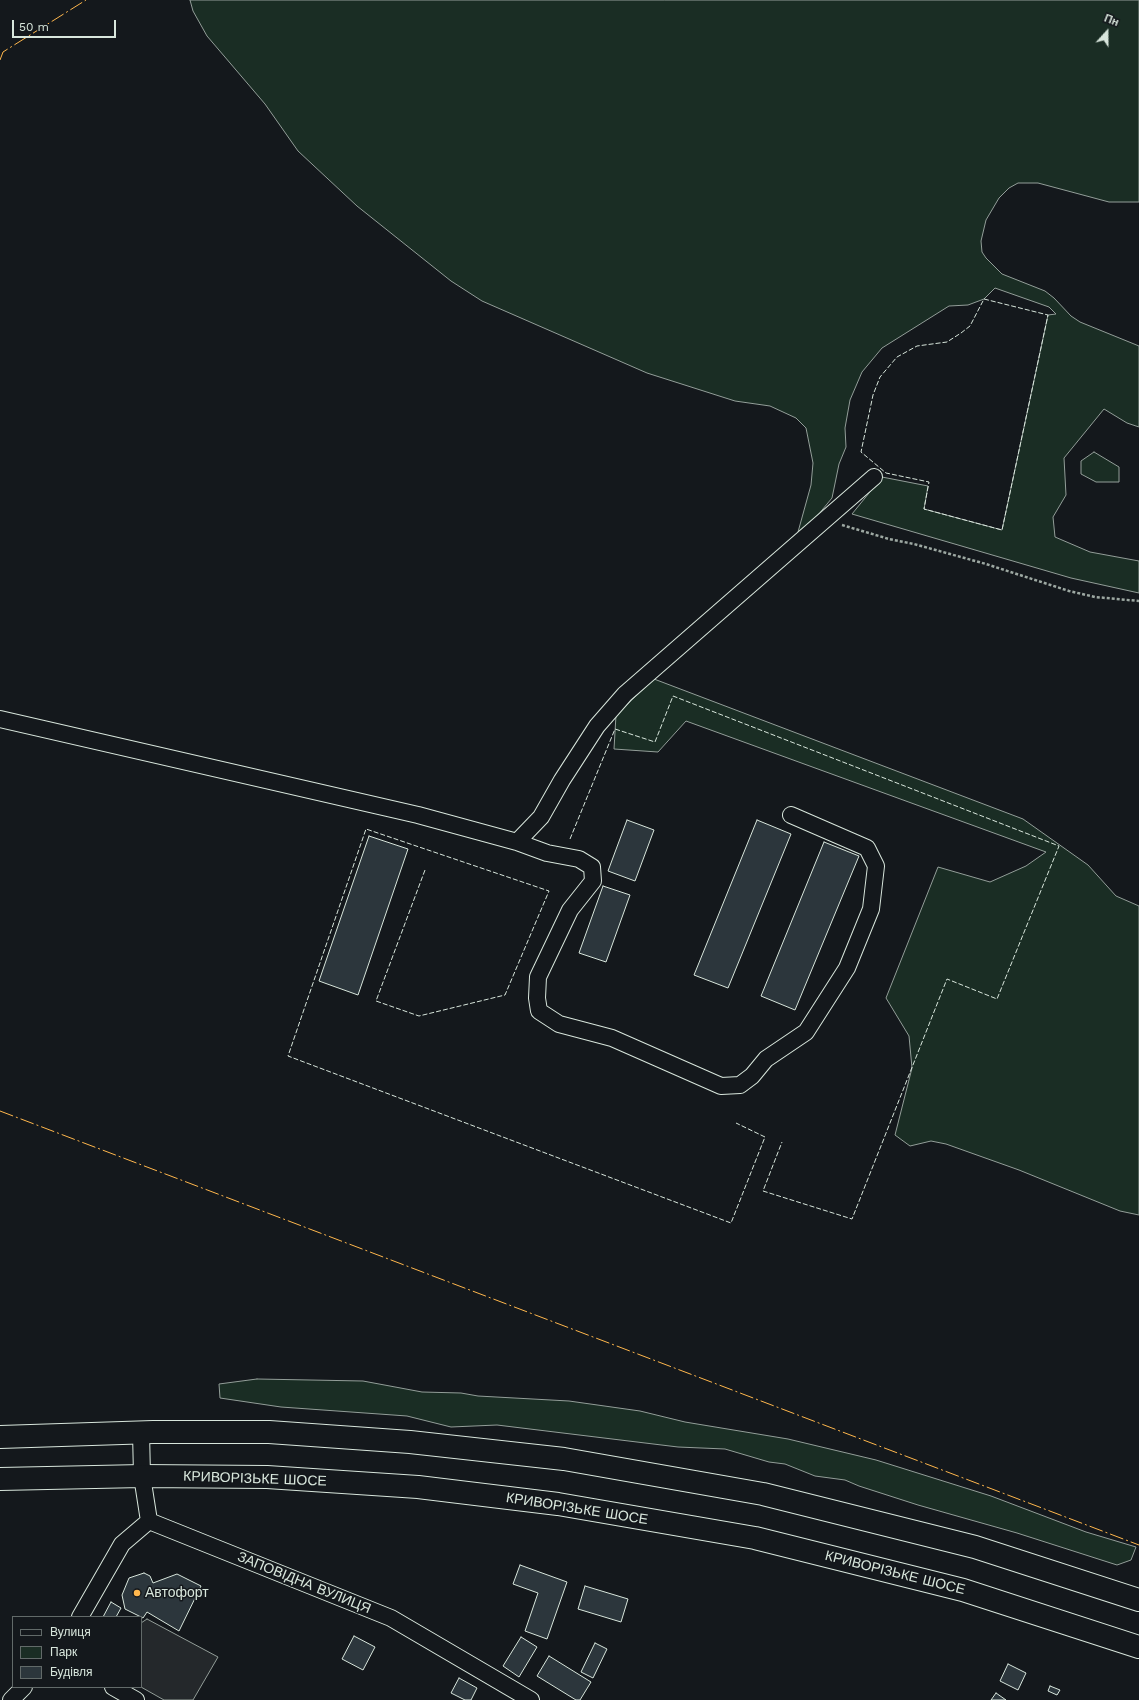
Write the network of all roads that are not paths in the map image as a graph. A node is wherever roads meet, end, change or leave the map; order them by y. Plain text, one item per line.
1 (874, 477) dead end
2 (0, 719) edge
3 (791, 815) dead end
4 (517, 842) junction
5 (141, 1432) junction
6 (0, 1437) edge
7 (142, 1476) junction
8 (0, 1479) edge
9 (149, 1521) junction
10 (1139, 1600) edge
11 (81, 1616) edge
12 (1139, 1647) edge
13 (23, 1688) edge
14 (24, 1688) edge
15 (115, 1688) edge
16 (11, 1700) edge
17 (22, 1700) edge
18 (136, 1700) edge
19 (531, 1700) edge

1 - 4 street
2 - 4 street
3 - 4 street
5 - 6 highway
5 - 7 street
5 - 10 highway
7 - 8 highway, КРИВОРІЗЬКЕ ШОСЕ
7 - 9 street
7 - 12 highway, КРИВОРІЗЬКЕ ШОСЕ
9 - 11 street
9 - 19 street, ЗАПОВІДНА ВУЛИЦЯ
13 - 16 street
14 - 17 street
15 - 18 street

